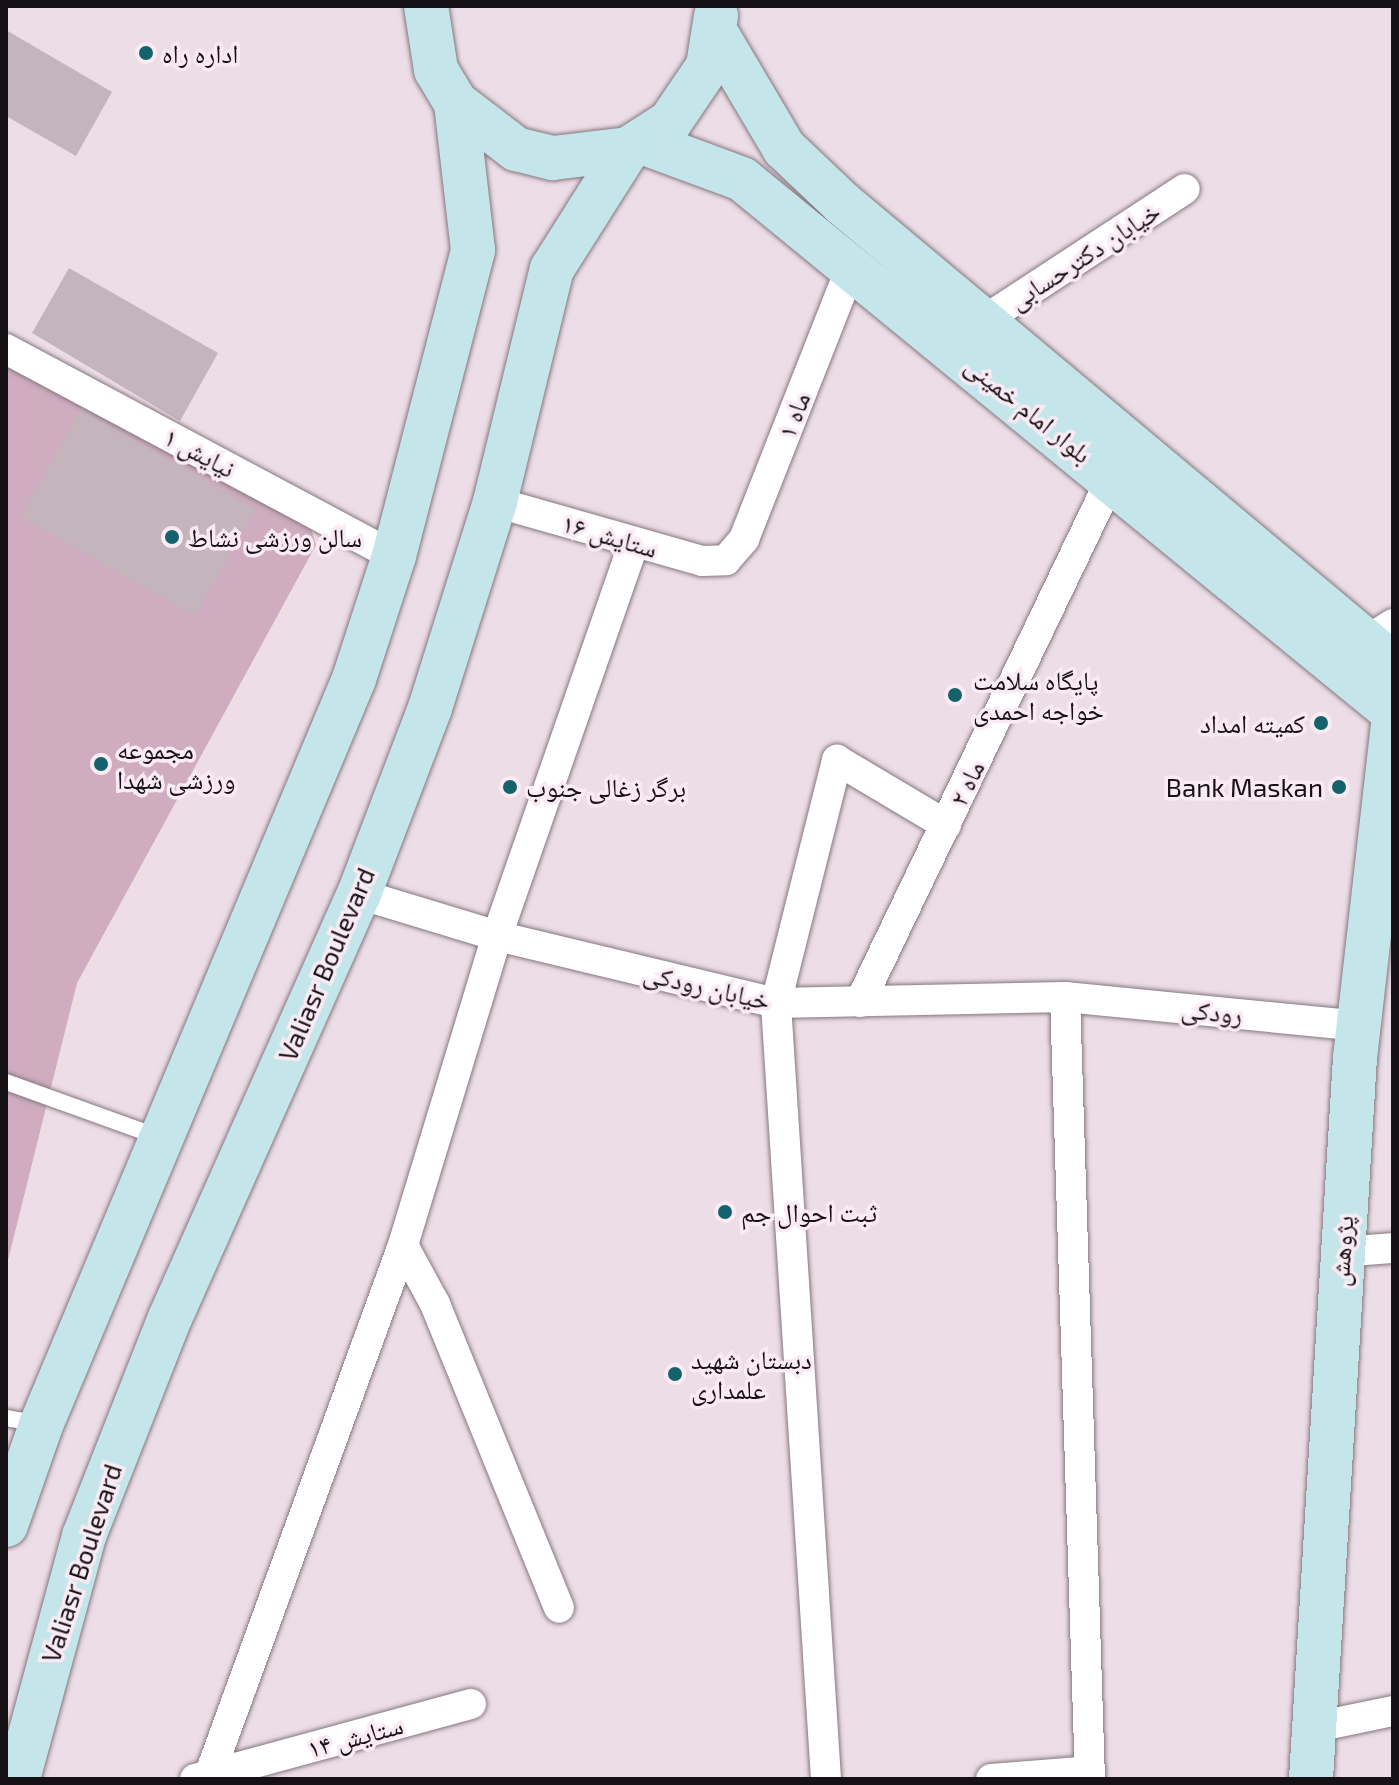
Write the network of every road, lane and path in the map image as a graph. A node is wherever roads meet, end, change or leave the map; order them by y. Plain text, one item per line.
1 (423, 15) edge
2 (716, 20) edge
3 (456, 103) junction
4 (771, 127) junction
5 (635, 146) junction
6 (732, 174) junction
7 (1185, 189) dead end
8 (852, 265) junction
9 (983, 321) junction
10 (6, 349) edge
11 (1112, 477) junction
12 (495, 502) junction
13 (634, 542) junction
14 (394, 556) junction
15 (726, 560) joint
16 (1384, 643) edge
17 (1393, 712) edge
18 (1393, 724) edge
19 (946, 825) junction
20 (359, 894) junction
21 (497, 936) junction
22 (1065, 997) junction
23 (860, 1002) junction
24 (776, 1003) junction
25 (1359, 1026) junction
26 (6, 1082) edge
27 (161, 1138) junction
28 (403, 1245) junction
29 (1393, 1248) edge
30 (1341, 1252) junction
31 (24, 1421) edge
32 (6, 1525) edge
33 (559, 1608) dead end
34 (471, 1704) dead end
35 (1393, 1711) edge
36 (1311, 1728) junction
37 (1090, 1775) edge
38 (203, 1778) edge
39 (18, 1779) edge
40 (826, 1779) edge
41 (991, 1779) edge
42 (1311, 1779) edge

1 - 3 main road
2 - 4 main road, بلوار امام خمینی
2 - 5 main road, Valiasr Boulevard
3 - 5 main road
3 - 14 main road
4 - 6 main road
4 - 9 main road, بلوار امام خمینی
5 - 6 main road, بلوار امام خمینی
5 - 12 main road, Valiasr Boulevard
6 - 8 main road, بلوار امام خمینی
7 - 9 street, خیابان دکترحسابی
8 - 11 main road, بلوار امام خمینی
8 - 15 street, ماه ۱
9 - 16 main road, بلوار امام خمینی
10 - 14 street, نیایش ۱
11 - 17 main road, بلوار امام خمینی
11 - 19 street, ماه ۲
12 - 13 street, ستایش ۱۶
12 - 20 main road, Valiasr Boulevard
13 - 15 street, ستایش ۱۶
13 - 21 street
14 - 27 main road
18 - 25 main road, پژوهش
19 - 23 street, ماه ۲
19 - 24 street
20 - 21 street, خیابان رودکی
20 - 39 main road, Valiasr Boulevard
21 - 24 street, خیابان رودکی
21 - 28 street
22 - 23 street, خیابان رودکی
22 - 25 street, رودکی
22 - 37 street
23 - 24 street, خیابان رودکی
24 - 40 street
25 - 30 main road, پژوهش
26 - 27 lane
27 - 31 main road
28 - 33 street
28 - 38 street
29 - 30 street
30 - 36 main road, پژوهش
31 - 32 main road
34 - 38 street, ستایش ۱۴
35 - 36 street
36 - 42 main road, پژوهش
37 - 41 street

